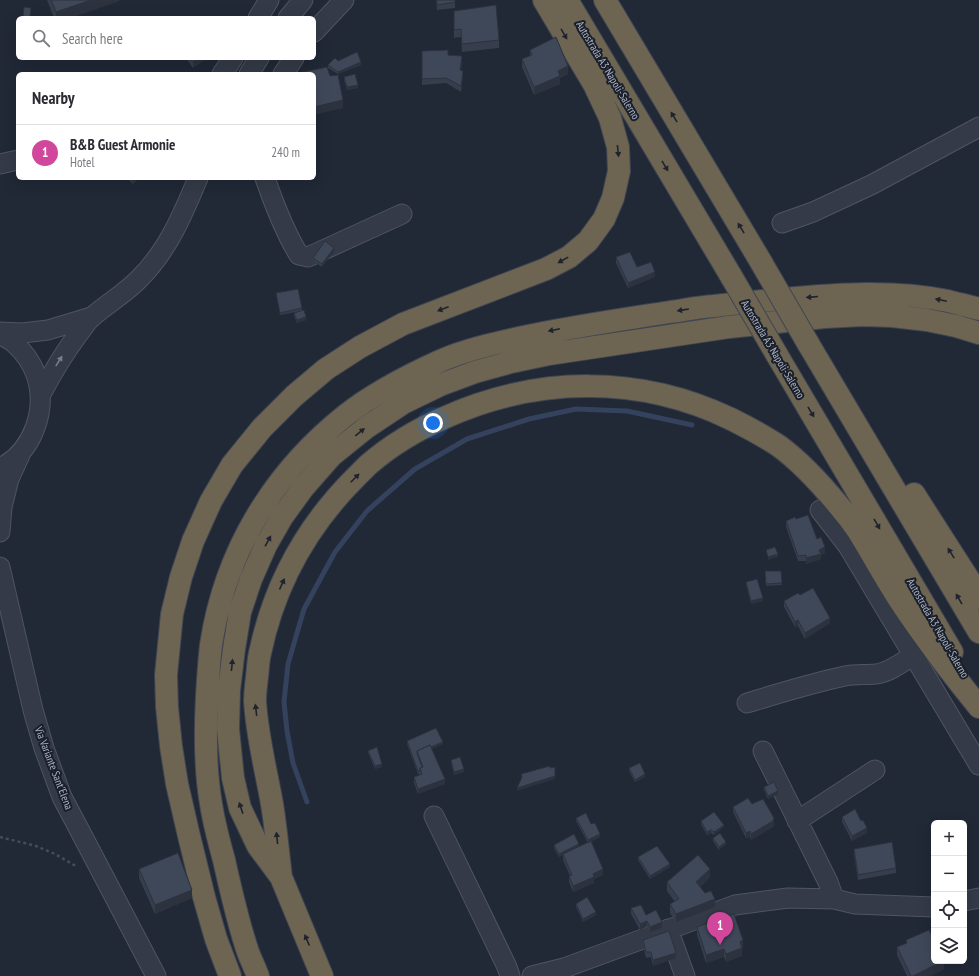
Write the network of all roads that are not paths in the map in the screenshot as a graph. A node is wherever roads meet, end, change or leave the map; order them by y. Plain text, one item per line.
1 (269, 0) edge
2 (303, 0) edge
3 (344, 0) edge
4 (544, 0) edge
5 (567, 0) edge
6 (605, 0) edge
7 (259, 16) edge
8 (290, 16) edge
9 (316, 30) edge
10 (232, 60) edge
11 (258, 60) edge
12 (293, 60) edge
13 (223, 72) edge
14 (250, 72) edge
15 (284, 72) edge
16 (979, 127) edge
17 (16, 160) edge
18 (0, 164) edge
19 (197, 180) edge
20 (266, 180) edge
21 (402, 214) dead end
22 (782, 222) dead end
23 (979, 309) edge
24 (91, 317) junction
25 (0, 333) edge
26 (979, 333) edge
27 (40, 396) junction
28 (844, 403) junction
29 (21, 452) junction
30 (0, 468) edge
31 (820, 510) dead end
32 (0, 532) edge
33 (0, 566) edge
34 (979, 598) edge
35 (979, 632) edge
36 (914, 655) junction
37 (979, 699) edge
38 (747, 702) dead end
39 (979, 707) edge
40 (763, 751) dead end
41 (979, 765) edge
42 (875, 770) dead end
43 (434, 816) dead end
44 (797, 821) junction
45 (281, 877) junction
46 (979, 898) edge
47 (834, 899) junction
48 (967, 901) edge
49 (931, 907) edge
50 (668, 929) junction
51 (156, 976) edge
52 (230, 976) edge
53 (258, 976) edge
54 (322, 976) edge
55 (510, 976) edge
56 (532, 976) edge
57 (685, 976) edge

1 - 7 street
2 - 8 street
3 - 9 street
4 -> 52 highway
5 -> 37 highway, Autostrada A3 Napoli-Salerno, bridge
28 -> 6 highway, bridge
10 - 13 street
11 - 14 street
12 - 15 street
16 - 22 street
17 - 18 street
19 - 24 street
20 - 21 street
23 -> 53 highway
24 - 25 street
27 -> 24 street
25 - 27 street
45 -> 26 highway
27 - 29 street
34 -> 28 highway
35 -> 28 highway
29 - 30 street
29 - 32 street
31 - 36 street
33 - 51 street, Via Variante Sant'Elena
36 - 38 street
36 - 41 street
45 -> 39 highway
40 - 44 street
42 - 44 street
43 - 55 street
44 - 47 street
54 -> 45 highway
46 - 48 street
47 - 49 street
47 - 50 street
50 - 56 street
50 - 57 street

